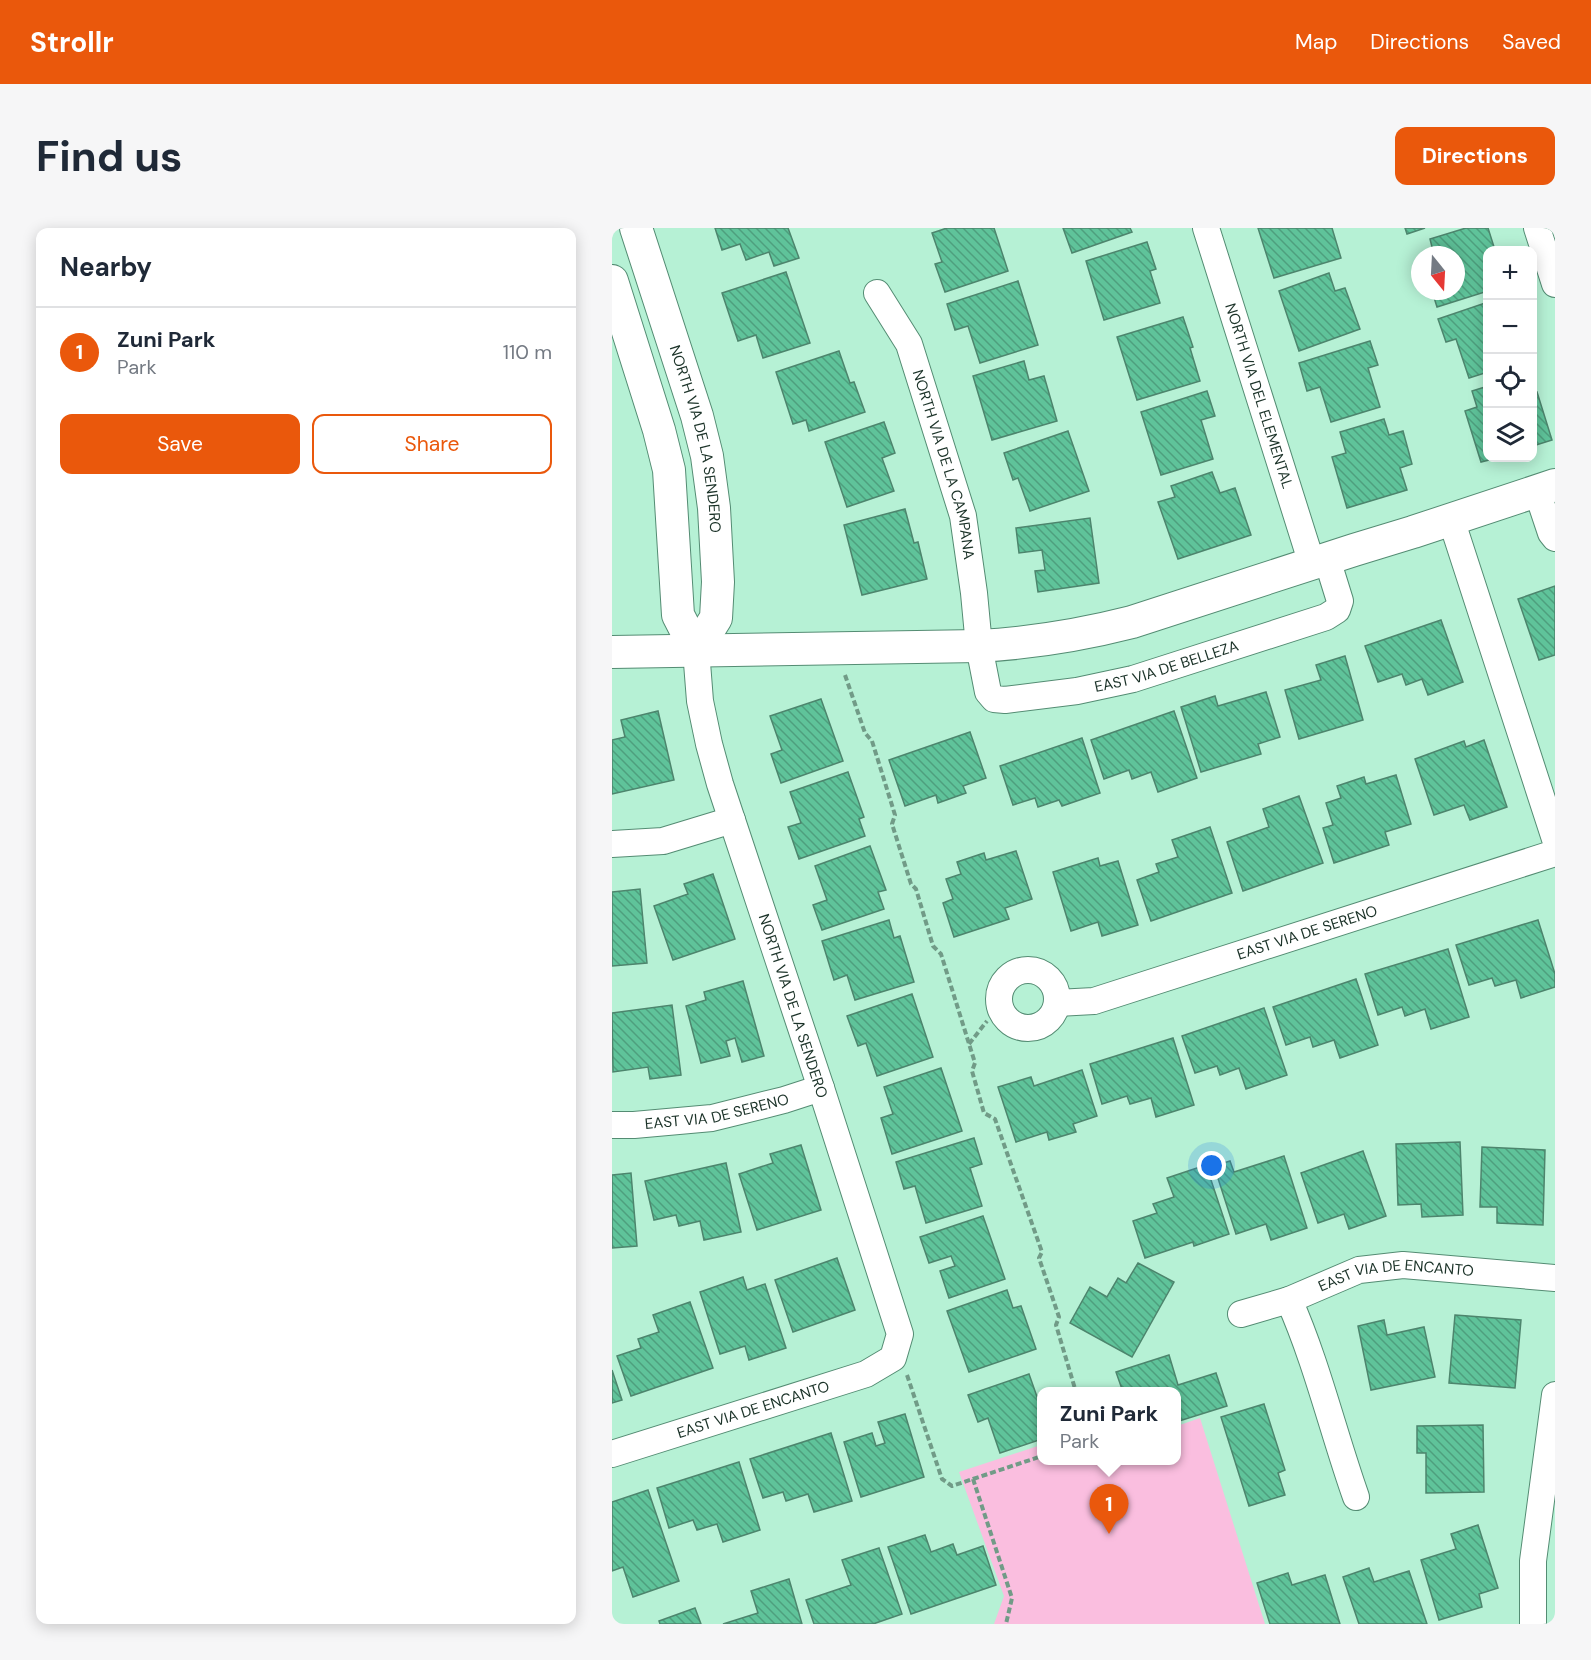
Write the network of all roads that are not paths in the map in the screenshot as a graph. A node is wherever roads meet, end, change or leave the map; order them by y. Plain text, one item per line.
1 (636, 228) edge
2 (1206, 228) edge
3 (1537, 228) edge
4 (612, 281) edge
5 (1555, 284) edge
6 (877, 292) dead end
7 (1546, 488) edge
8 (1451, 519) junction
9 (1555, 538) edge
10 (1319, 561) junction
11 (980, 646) junction
12 (696, 650) junction
13 (612, 651) edge
14 (732, 820) junction
15 (1555, 839) edge
16 (612, 844) edge
17 (1555, 853) edge
18 (1057, 1003) dead end
19 (821, 1088) junction
20 (612, 1125) edge
21 (1555, 1278) edge
22 (1289, 1300) junction
23 (1241, 1314) dead end
24 (900, 1366) joint
25 (1555, 1395) edge
26 (612, 1454) edge
27 (1548, 1493) edge
28 (1356, 1497) dead end
29 (1533, 1624) edge

1 - 12 street, NORTH VIA DE LA SENDERO
2 - 10 street, NORTH VIA DEL ELEMENTAL
3 - 5 street
4 - 12 street, NORTH VIA DE LA SENDERO
6 - 11 street, NORTH VIA DE LA CAMPANA
7 - 8 street
7 - 9 street
8 - 10 street
8 - 15 street
10 - 11 street
10 - 11 street, EAST VIA DE BELLEZA
11 - 12 street
12 - 13 street
12 - 14 street, NORTH VIA DE LA SENDERO
14 - 16 street
14 - 19 street, NORTH VIA DE LA SENDERO
17 - 18 street, EAST VIA DE SERENO
19 - 20 street, EAST VIA DE SERENO
19 - 24 street, NORTH VIA DE LA SENDERO
21 - 22 street, EAST VIA DE ENCANTO
22 - 23 street, EAST VIA DE ENCANTO
22 - 28 street
24 - 26 street, EAST VIA DE ENCANTO
25 - 27 street
27 - 29 street

